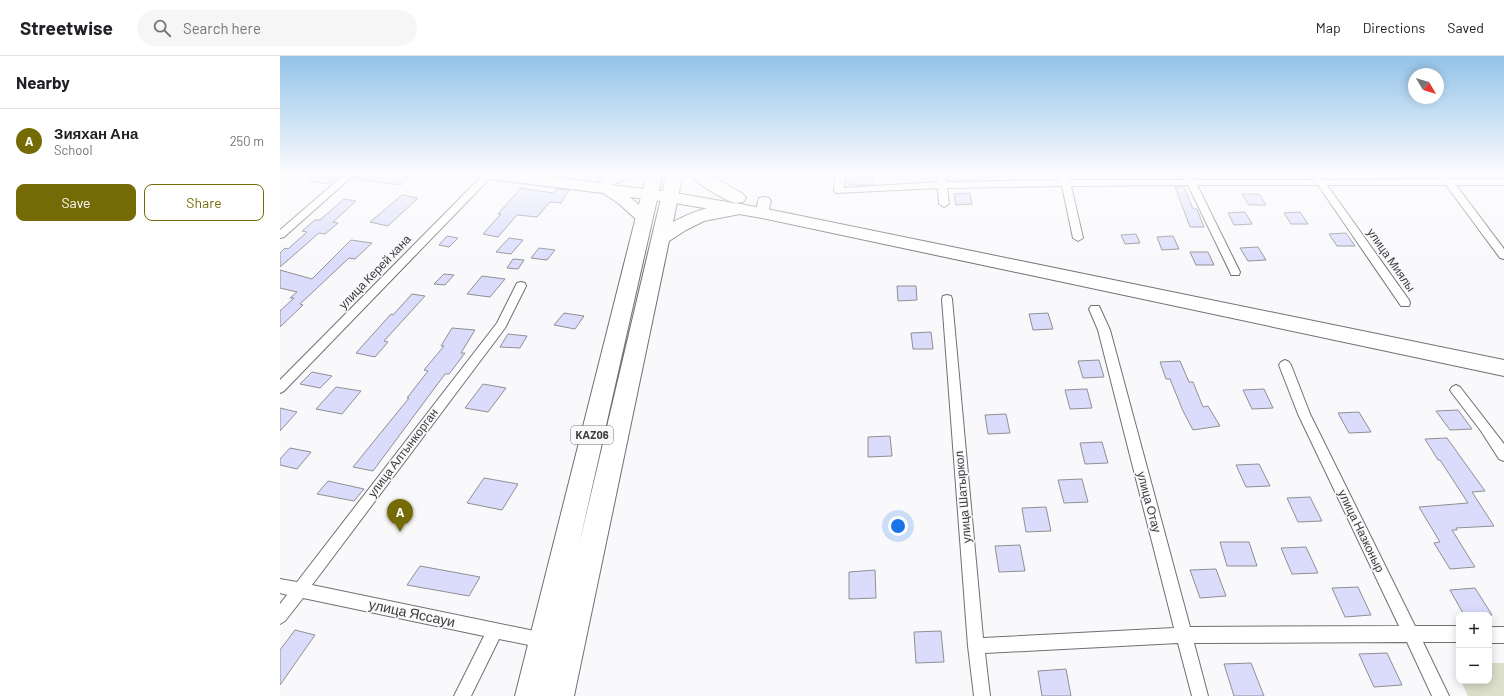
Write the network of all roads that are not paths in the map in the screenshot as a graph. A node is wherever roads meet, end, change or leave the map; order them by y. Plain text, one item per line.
1 (317, 203) edge
2 (457, 203) edge
3 (627, 203) edge
4 (652, 203) edge
5 (661, 203) edge
6 (738, 203) joint
7 (1070, 203) edge
8 (1200, 203) edge
9 (1335, 203) edge
10 (1465, 203) edge
11 (763, 207) junction
12 (644, 217) junction
13 (280, 235) edge
14 (1078, 238) dead end
15 (660, 239) junction
16 (1504, 256) edge
17 (1235, 272) dead end
18 (521, 286) dead end
19 (947, 298) dead end
20 (1405, 303) dead end
21 (1095, 308) dead end
22 (1504, 354) edge
23 (1285, 365) dead end
24 (1504, 368) edge
25 (280, 388) edge
26 (1456, 390) dead end
27 (1504, 455) edge
28 (280, 586) edge
29 (300, 590) junction
30 (280, 616) edge
31 (495, 631) junction
32 (1411, 634) junction
33 (1456, 634) edge
34 (1184, 635) junction
35 (1492, 635) edge
36 (1504, 635) edge
37 (544, 640) junction
38 (976, 646) junction
39 (462, 696) edge
40 (530, 696) edge
41 (559, 696) edge
42 (982, 696) edge
43 (1200, 696) edge
44 (1441, 696) edge

1 - 13 street
2 - 25 street, улица Керей хана
3 - 12 main road
4 - 12 highway, KАZ06
5 - 15 highway, KАZ06
6 - 11 main road
6 - 15 highway
7 - 14 street
8 - 17 street
9 - 20 street, улица Миялы
10 - 16 street
11 - 22 main road
11 - 24 main road
12 - 37 highway, KАZ06
15 - 41 highway, KАZ06
18 - 29 street, улица Алтынкорган
19 - 38 street, улица Шатыркол
21 - 34 street, улица Отау
23 - 32 street, улица Назконыр
26 - 27 street
28 - 29 street, улица Яссауи
29 - 30 street, улица Алтынкорган
29 - 31 street, улица Яссауи
31 - 37 street, улица Яссауи
31 - 39 street
32 - 33 street
32 - 34 street
32 - 44 street, улица Назконыр
34 - 38 street
34 - 43 street, улица Отау
35 - 36 street
37 - 40 highway, KАZ06
38 - 42 street, улица Шатыркол

